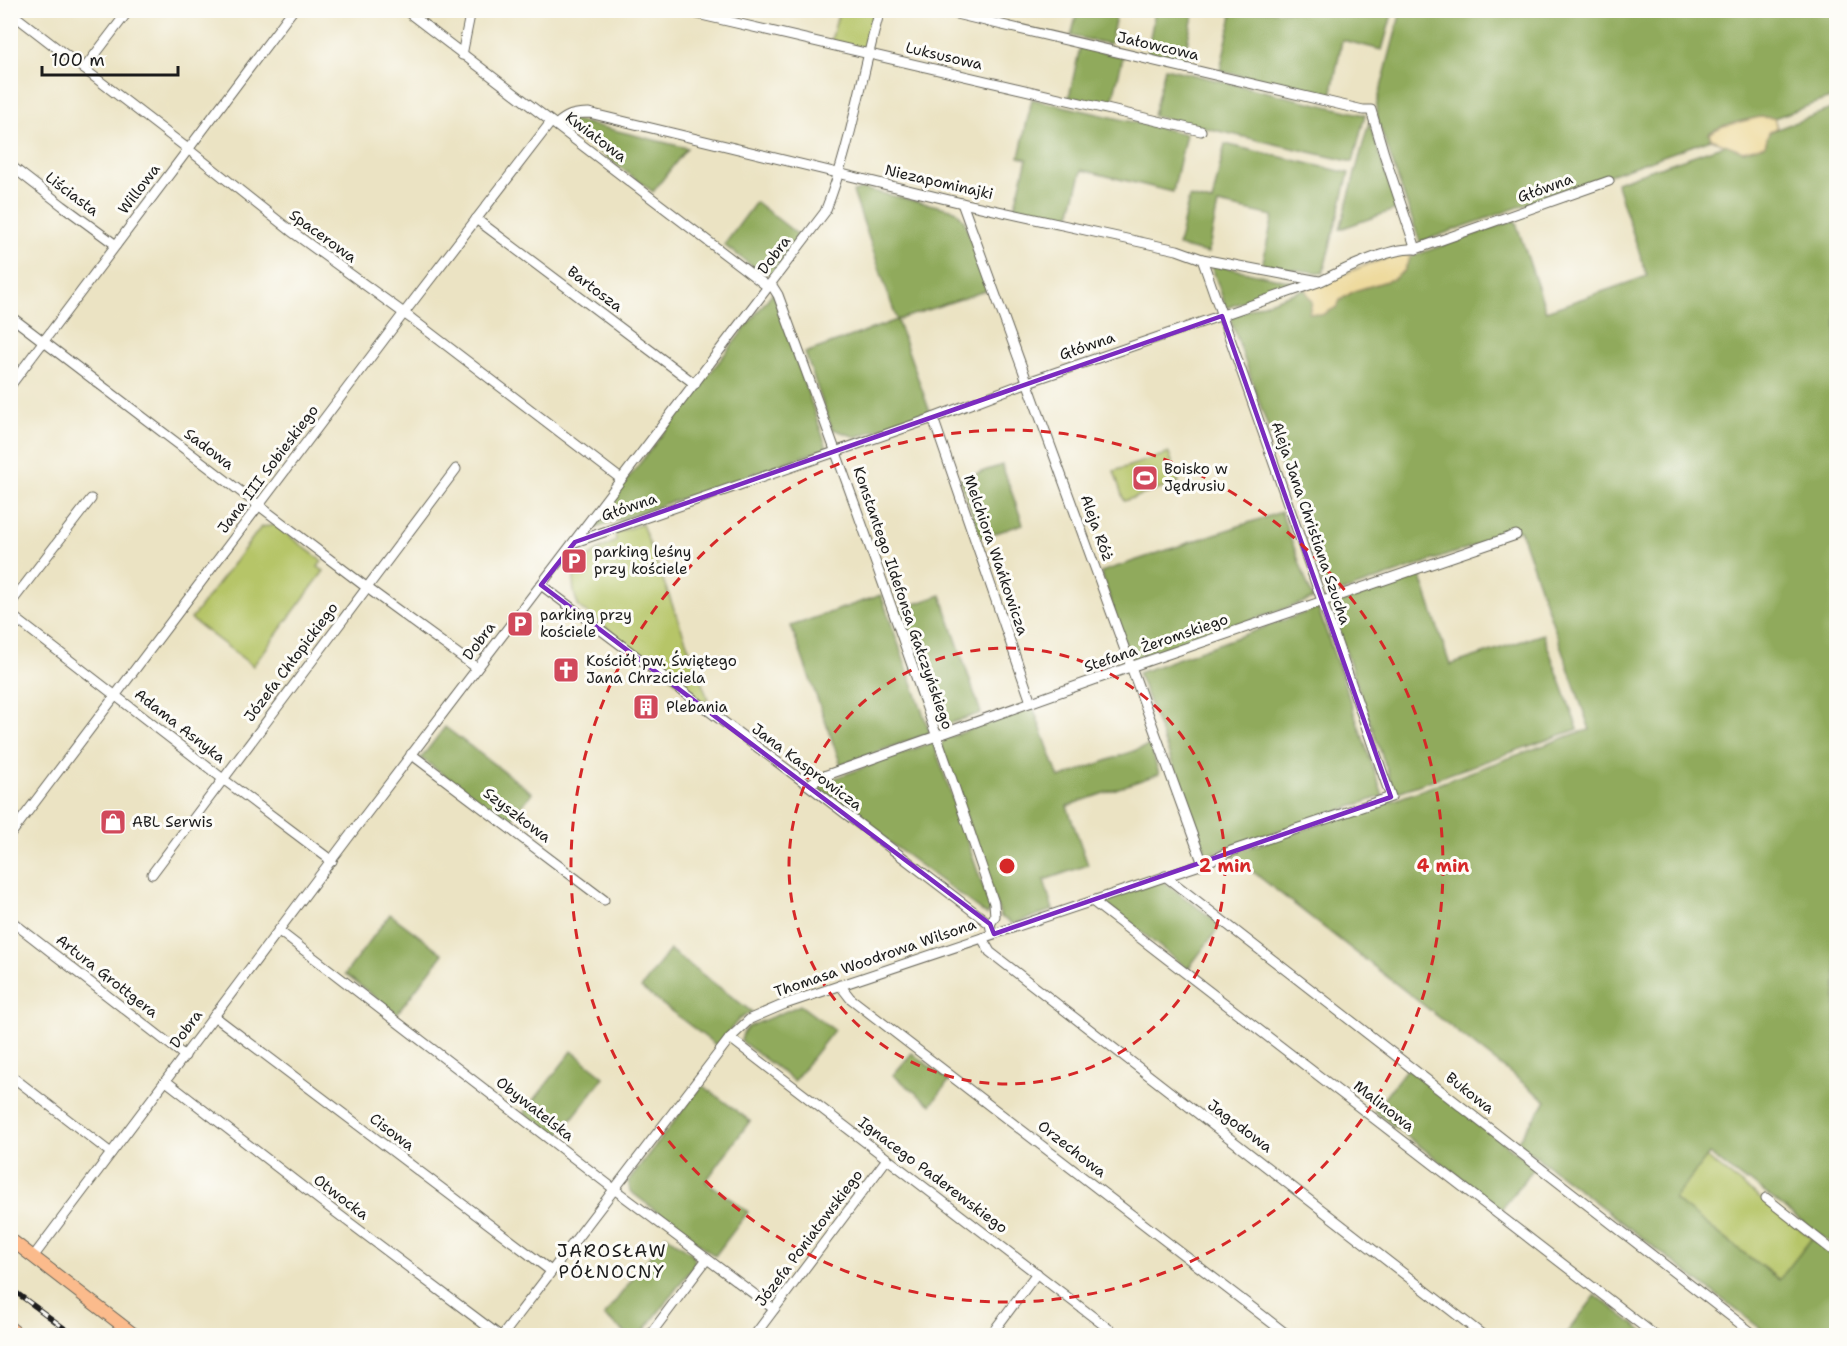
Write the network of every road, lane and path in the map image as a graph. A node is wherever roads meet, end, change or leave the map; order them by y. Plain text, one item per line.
1 (129, 10) edge
2 (293, 10) edge
3 (405, 10) edge
4 (471, 10) edge
5 (680, 10) edge
6 (880, 10) edge
7 (939, 10) edge
8 (10, 12) edge
9 (868, 53) junction
10 (462, 55) junction
11 (84, 69) junction
12 (554, 123) junction
13 (1202, 131) dead end
14 (188, 149) junction
15 (10, 165) edge
16 (839, 174) junction
17 (1609, 181) dead end
18 (962, 204) junction
19 (476, 219) junction
20 (116, 245) junction
21 (1416, 249) junction
22 (1202, 259) junction
23 (1321, 281) junction
24 (769, 286) junction
25 (404, 313) junction
26 (10, 316) edge
27 (1222, 316) junction
28 (43, 342) junction
29 (1028, 382) junction
30 (695, 384) junction
31 (10, 386) edge
32 (933, 418) junction
33 (836, 450) junction
34 (456, 469) dead end
35 (621, 479) junction
36 (91, 499) dead end
37 (260, 505) junction
38 (1516, 535) dead end
39 (575, 542) junction
40 (541, 585) junction
41 (366, 587) junction
42 (1323, 601) junction
43 (10, 604) edge
44 (10, 614) edge
45 (1130, 667) junction
46 (477, 668) junction
47 (116, 695) junction
48 (1031, 702) junction
49 (935, 735) junction
50 (411, 754) junction
51 (223, 779) junction
52 (808, 785) junction
53 (1391, 797) joint
54 (10, 835) edge
55 (332, 861) junction
56 (1203, 864) junction
57 (152, 874) dead end
58 (1165, 876) junction
59 (604, 900) dead end
60 (1092, 901) junction
61 (10, 920) edge
62 (992, 929) junction
63 (279, 931) junction
64 (982, 938) junction
65 (840, 985) junction
66 (214, 1016) junction
67 (730, 1038) junction
68 (185, 1056) junction
69 (10, 1075) edge
70 (166, 1080) junction
71 (111, 1153) junction
72 (887, 1159) junction
73 (614, 1189) junction
74 (1766, 1198) dead end
75 (10, 1239) edge
76 (1836, 1253) edge
77 (33, 1257) junction
78 (707, 1259) junction
79 (551, 1271) junction
80 (1037, 1273) junction
81 (774, 1309) junction
82 (10, 1328) edge
83 (20, 1335) edge
84 (136, 1335) edge
85 (501, 1335) edge
86 (649, 1335) edge
87 (754, 1335) edge
88 (990, 1335) edge
89 (1119, 1335) edge
90 (1289, 1335) edge
91 (1484, 1335) edge
92 (1656, 1335) edge
93 (1756, 1335) edge

1 - 11 street
2 - 14 street, Willowa
3 - 10 street, Kwiatowa
4 - 10 street
5 - 9 street, Luksusowa
6 - 9 street, Dobra
7 - 21 street, Jałowcowa
8 - 11 street, Spacerowa
9 - 13 street, Luksusowa
9 - 16 street, Dobra
10 - 12 street, Kwiatowa
11 - 14 street, Spacerowa
12 - 16 street, Niezapominajki
12 - 19 street, Jana III Sobieskiego
12 - 24 street, Kwiatowa
14 - 20 street, Willowa
14 - 25 street, Spacerowa
15 - 20 street, Liściasta
16 - 18 street, Niezapominajki
16 - 24 street, Dobra
17 - 21 street, Główna
18 - 22 street, Niezapominajki
18 - 29 street, Aleja Róż
19 - 25 street, Jana III Sobieskiego
19 - 30 street, Bartosza
20 - 28 street, Willowa
21 - 23 street, Główna
22 - 23 street, Niezapominajki
22 - 27 street, Aleja Jana Christiana Szucha
23 - 27 street, Główna
24 - 30 street, Dobra
24 - 33 street, Konstantego Ildefonsa Gałczyńskiego
25 - 35 street, Spacerowa
25 - 37 street, Jana III Sobieskiego
26 - 28 street, Sadowa
27 - 29 street, Główna
27 - 42 street, Aleja Jana Christiana Szucha
28 - 31 street, Willowa
28 - 37 street, Sadowa
29 - 32 street, Główna
29 - 45 street, Aleja Róż
30 - 35 street, Dobra
32 - 33 street, Główna
32 - 48 street, Melchiora Wańkowicza
33 - 39 street, Główna
33 - 49 street, Konstantego Ildefonsa Gałczyńskiego
34 - 41 street, Józefa Chłopickiego
35 - 39 street, Dobra
36 - 43 street
37 - 41 street, Sadowa
37 - 47 street, Jana III Sobieskiego
38 - 42 street, Stefana Żeromskiego
39 - 40 street, Dobra
40 - 46 street, Dobra
40 - 52 street, Jana Kasprowicza
41 - 46 street, Sadowa
41 - 51 street, Józefa Chłopickiego
42 - 45 street, Stefana Żeromskiego
42 - 53 street, Aleja Jana Christiana Szucha
44 - 47 street, Adama Asnyka
45 - 48 street, Stefana Żeromskiego
45 - 56 street, Aleja Róż
46 - 50 street, Dobra
47 - 51 street, Adama Asnyka
47 - 54 street, Jana III Sobieskiego
48 - 49 street, Stefana Żeromskiego
49 - 52 street, Stefana Żeromskiego
49 - 62 street, Konstantego Ildefonsa Gałczyńskiego
50 - 55 street, Dobra
50 - 59 street, Szyszkowa
51 - 55 street, Adama Asnyka
51 - 57 street, Józefa Chłopickiego
52 - 62 street, Jana Kasprowicza
53 - 56 street, Thomasa Woodrowa Wilsona
55 - 63 street, Dobra
56 - 58 street, Thomasa Woodrowa Wilsona
58 - 60 street, Thomasa Woodrowa Wilsona
58 - 93 street, Bukowa
60 - 62 street, Thomasa Woodrowa Wilsona
60 - 92 street, Malinowa
61 - 68 street, Artura Grottgera
62 - 64 street, Thomasa Woodrowa Wilsona
63 - 66 street, Dobra
63 - 73 street, Obywatelska
64 - 65 street, Thomasa Woodrowa Wilsona
64 - 91 street, Jagodowa
65 - 67 street, Thomasa Woodrowa Wilsona
65 - 90 street, Orzechowa
66 - 68 street, Dobra
66 - 79 street, Cisowa
67 - 72 street, Ignacego Paderewskiego
67 - 73 street, Thomasa Woodrowa Wilsona
68 - 70 street, Dobra
69 - 71 street
70 - 71 street, Dobra
70 - 85 street, Otwocka
71 - 77 street, Dobra
72 - 80 street, Ignacego Paderewskiego
72 - 81 street, Józefa Poniatowskiego
73 - 78 street, Obywatelska
73 - 79 street, Thomasa Woodrowa Wilsona
74 - 76 street
75 - 77 main road
77 - 84 main road
78 - 81 street, Obywatelska
78 - 86 street
79 - 85 street, Thomasa Woodrowa Wilsona
80 - 88 street
80 - 89 street, Ignacego Paderewskiego
81 - 87 street, Józefa Poniatowskiego
82 - 83 main road

